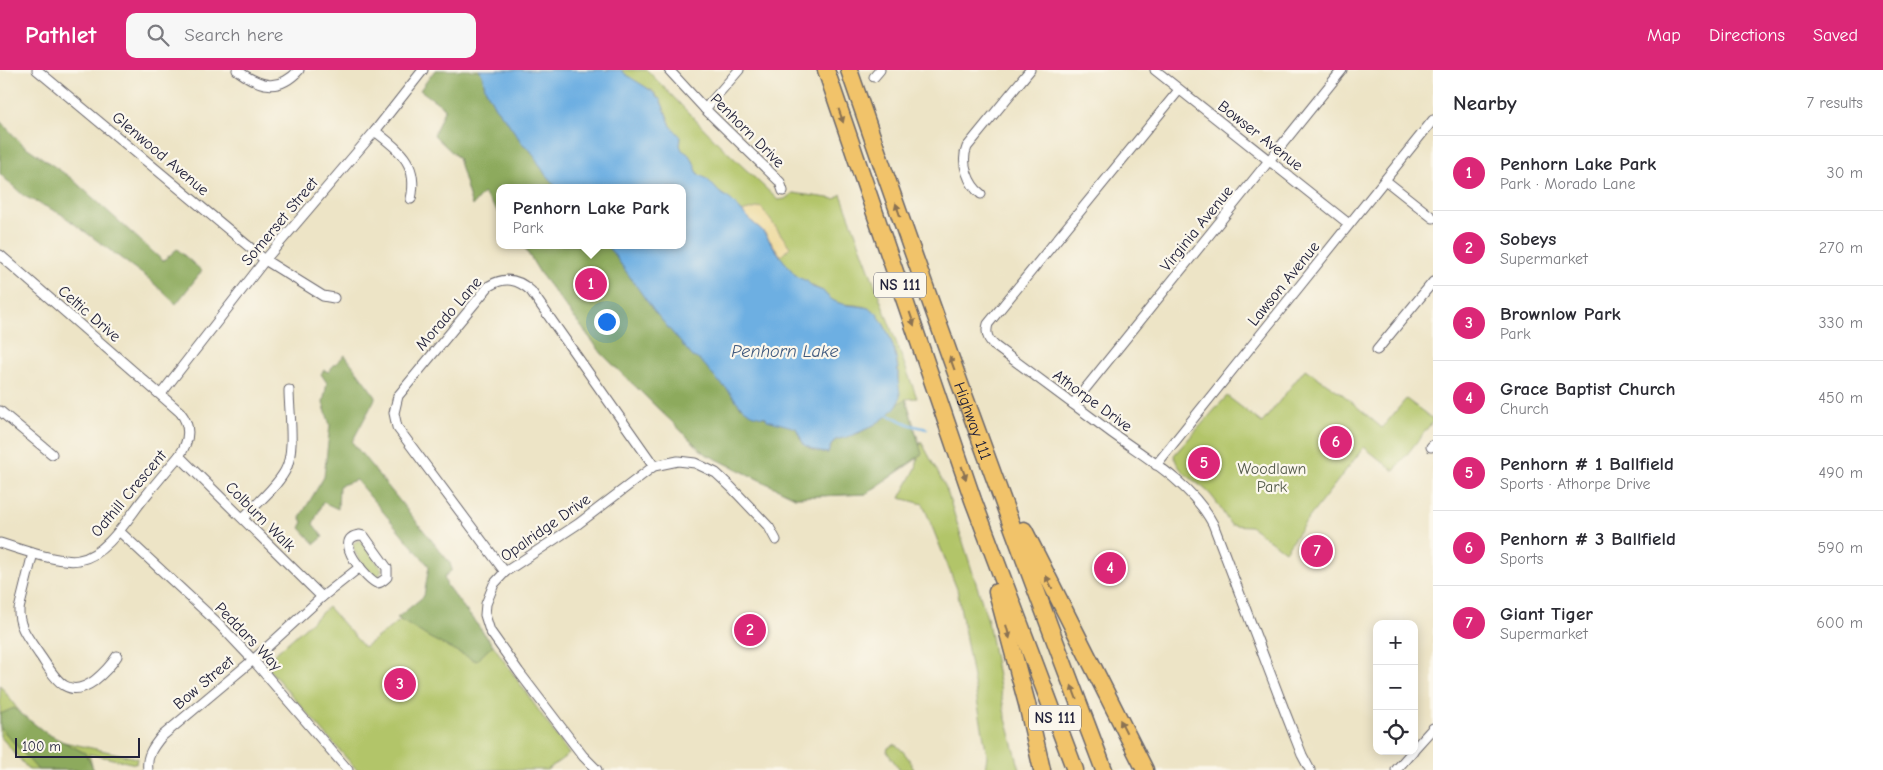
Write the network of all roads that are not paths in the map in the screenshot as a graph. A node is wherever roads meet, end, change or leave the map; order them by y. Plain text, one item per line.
1 (37, 70) edge
2 (237, 70) edge
3 (299, 70) edge
4 (424, 70) edge
5 (669, 70) edge
6 (738, 70) edge
7 (826, 70) edge
8 (849, 70) edge
9 (1030, 70) edge
10 (1155, 70) edge
11 (1342, 70) edge
12 (1179, 90) junction
13 (705, 109) junction
14 (1433, 120) edge
15 (375, 131) junction
16 (1269, 160) junction
17 (1385, 180) junction
18 (782, 191) dead end
19 (981, 194) dead end
20 (411, 199) dead end
21 (1433, 218) edge
22 (1349, 224) junction
23 (0, 255) edge
24 (265, 260) junction
25 (1433, 282) edge
26 (334, 298) dead end
27 (1377, 350) dead end
28 (289, 390) dead end
29 (161, 394) junction
30 (1074, 404) junction
31 (0, 411) edge
32 (975, 426) junction
33 (52, 454) dead end
34 (179, 456) junction
35 (1156, 465) junction
36 (654, 466) junction
37 (973, 500) junction
38 (243, 518) junction
39 (119, 531) junction
40 (776, 540) dead end
41 (0, 543) edge
42 (33, 553) junction
43 (360, 568) junction
44 (505, 572) junction
45 (322, 598) junction
46 (117, 656) dead end
47 (253, 660) junction
48 (1433, 728) edge
49 (1418, 744) edge
50 (1409, 755) edge
51 (584, 756) junction
52 (148, 770) edge
53 (348, 770) edge
54 (588, 770) edge
55 (597, 770) edge
56 (1042, 770) edge
57 (1075, 770) edge
58 (1104, 770) edge
59 (1145, 770) edge
60 (1310, 770) edge
61 (1396, 770) edge

1 - 24 street, Glenwood Avenue
2 - 3 street
4 - 15 street, Somerset Street
5 - 13 street, Penhorn Drive
6 - 13 street
7 -> 37 highway, Highway 111 / NS 111
32 -> 8 highway, Highway 111 / NS 111
9 - 19 street
10 - 12 street, Bowser Avenue
11 - 16 street, Virginia Avenue
12 - 16 street, Bowser Avenue
12 - 30 street, Athorpe Drive
13 - 18 street, Penhorn Drive
14 - 17 street, Lawson Avenue
15 - 20 street
15 - 24 street, Somerset Street
16 - 22 street, Bowser Avenue
16 - 30 street, Virginia Avenue
17 - 21 street
17 - 22 street, Lawson Avenue
22 - 35 street, Lawson Avenue
23 - 29 street, Celtic Drive
24 - 26 street, Glenwood Avenue
24 - 29 street, Somerset Street
25 - 27 street
28 - 38 street
29 - 34 street, Oathill Crescent
30 - 35 street, Athorpe Drive
31 - 33 street
58 -> 32 highway, Highway 111 / NS 111
59 -> 32 highway
34 - 38 street, Colburn Walk
34 - 39 street, Oathill Crescent
35 - 60 street, Athorpe Drive
36 - 40 street, Opalridge Drive
36 - 44 street, Opalridge Drive
36 - 44 street, Morado Lane
37 -> 56 highway
37 - 57 highway, Highway 111 / NS 111
38 - 45 street, Colburn Walk
39 - 42 street, Oathill Crescent
39 - 47 street, Peddars Way
41 - 42 street, Oathill Crescent
42 - 46 street
43 - 43 street
43 - 45 street, Bow Street
44 - 51 street, Opalridge Drive
45 - 47 street, Bow Street
47 - 52 street, Bow Street
47 - 53 street, Peddars Way
48 - 49 street
50 - 61 street
51 - 54 street, Opalridge Drive
51 - 55 street, Opalridge Drive

